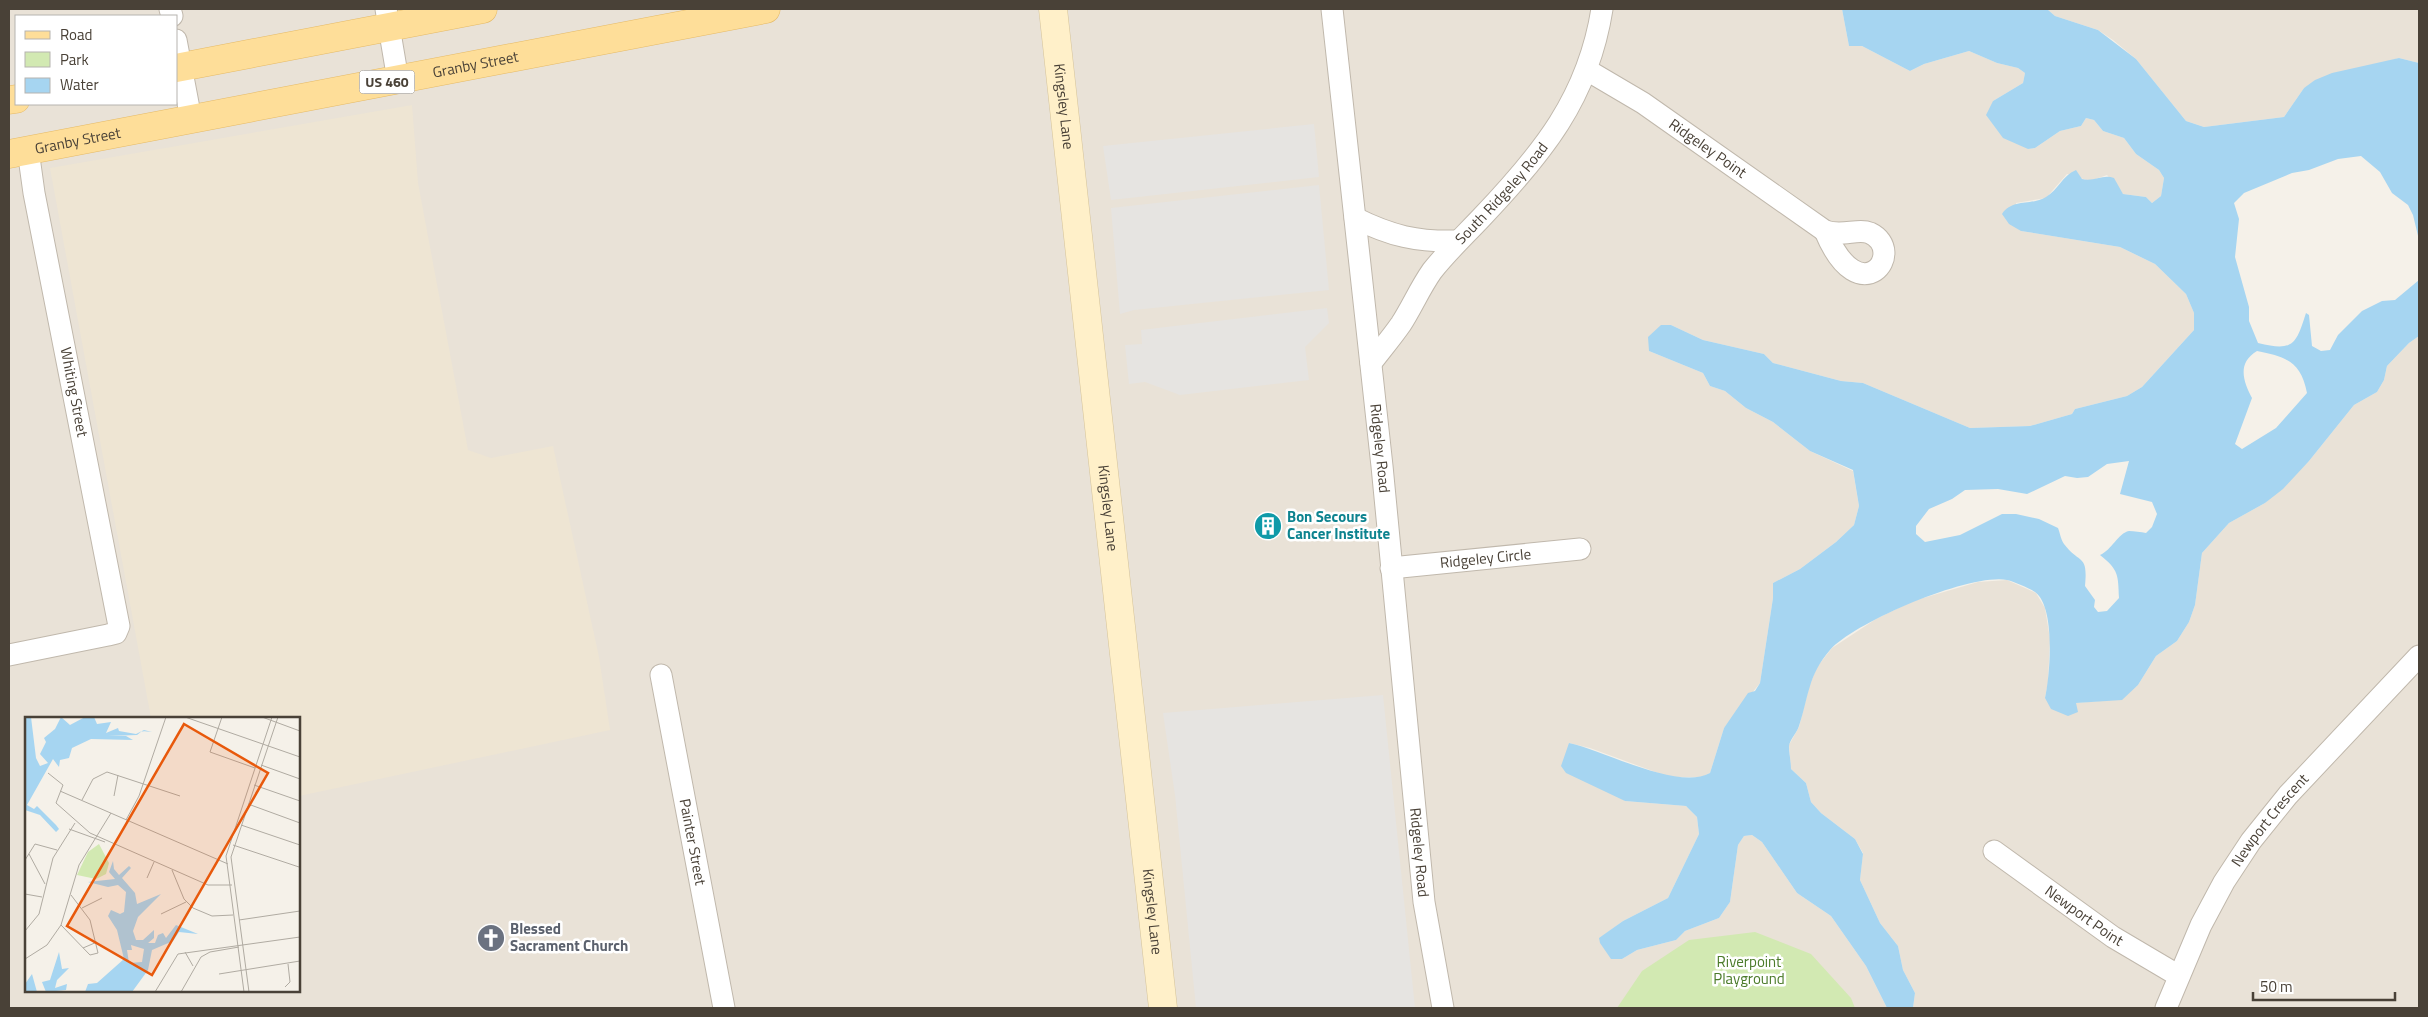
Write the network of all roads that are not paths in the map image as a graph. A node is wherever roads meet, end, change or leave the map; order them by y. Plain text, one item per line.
1 (484, 9) edge
2 (766, 9) edge
3 (1053, 9) edge
4 (1332, 9) edge
5 (1602, 9) edge
6 (388, 18) edge
7 (179, 67) edge
8 (1588, 70) junction
9 (398, 80) junction
10 (191, 119) junction
11 (19, 152) edge
12 (1355, 218) junction
13 (1825, 231) dead end
14 (1457, 241) junction
15 (1370, 362) junction
16 (1580, 549) dead end
17 (1391, 568) junction
18 (9, 655) edge
19 (2418, 660) edge
20 (661, 675) dead end
21 (1994, 850) dead end
22 (2179, 976) junction
23 (724, 1008) edge
24 (1162, 1008) edge
25 (1443, 1008) edge
26 (2166, 1008) edge

1 - 6 main road
2 - 9 main road, Granby Street / US 460
3 - 24 street, Kingsley Lane
4 - 12 street, Ridgeley Road
5 - 8 street, South Ridgeley Road
6 - 7 main road
6 - 9 street
7 - 10 street
8 - 13 street, Ridgeley Point
8 - 14 street, South Ridgeley Road
9 - 10 main road, Granby Street / US 460
10 - 11 main road, Granby Street / US 460
11 - 18 street, Whiting Street
12 - 14 street
12 - 15 street, Ridgeley Road
14 - 15 street, South Ridgeley Road
15 - 17 street, Ridgeley Road
16 - 17 street, Ridgeley Circle
17 - 25 street, Ridgeley Road
19 - 22 street, Newport Crescent
20 - 23 street, Painter Street
21 - 22 street, Newport Point
22 - 26 street, Newport Crescent

